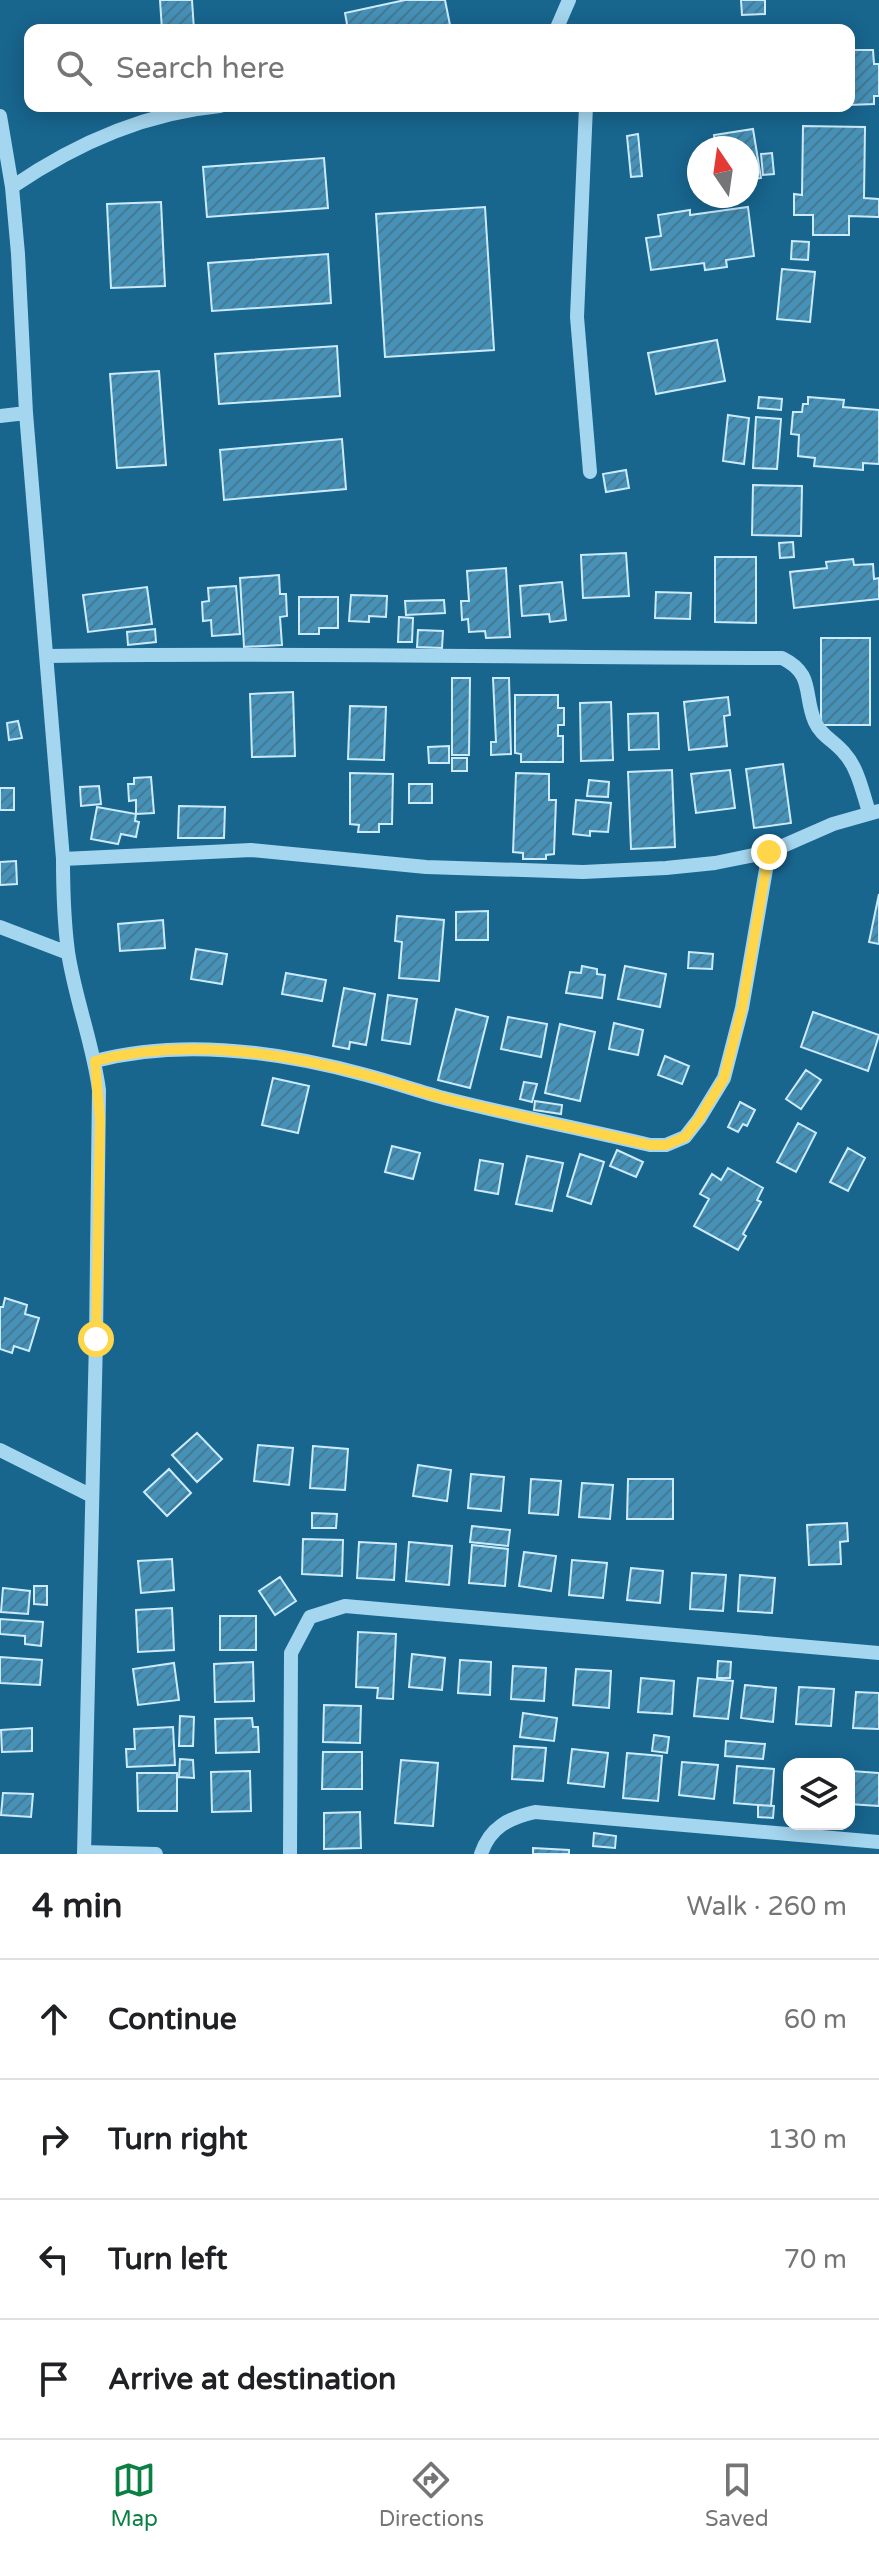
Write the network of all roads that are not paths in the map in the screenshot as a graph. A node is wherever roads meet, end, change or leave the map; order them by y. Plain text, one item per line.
1 (569, 0) edge
2 (559, 24) edge
3 (174, 112) edge
4 (586, 112) edge
5 (0, 116) edge
6 (12, 187) junction
7 (26, 413) junction
8 (0, 416) edge
9 (590, 472) dead end
10 (47, 656) junction
11 (874, 812) edge
12 (769, 852) junction
13 (63, 859) junction
14 (0, 927) edge
15 (68, 953) junction
16 (95, 1061) junction
17 (0, 1450) edge
18 (92, 1496) junction
19 (879, 1653) edge
20 (879, 1842) edge
21 (84, 1853) edge
22 (156, 1854) edge
23 (290, 1854) edge
24 (481, 1854) edge

1 - 2 street
3 - 6 street
4 - 9 street
5 - 6 street
6 - 7 street
7 - 8 street
7 - 10 street
10 - 11 street
10 - 13 street
11 - 12 street
12 - 13 street
12 - 16 street
13 - 15 street
14 - 15 street
15 - 16 street
16 - 18 street
17 - 18 street
18 - 21 street
19 - 23 street
20 - 24 street
21 - 22 street

